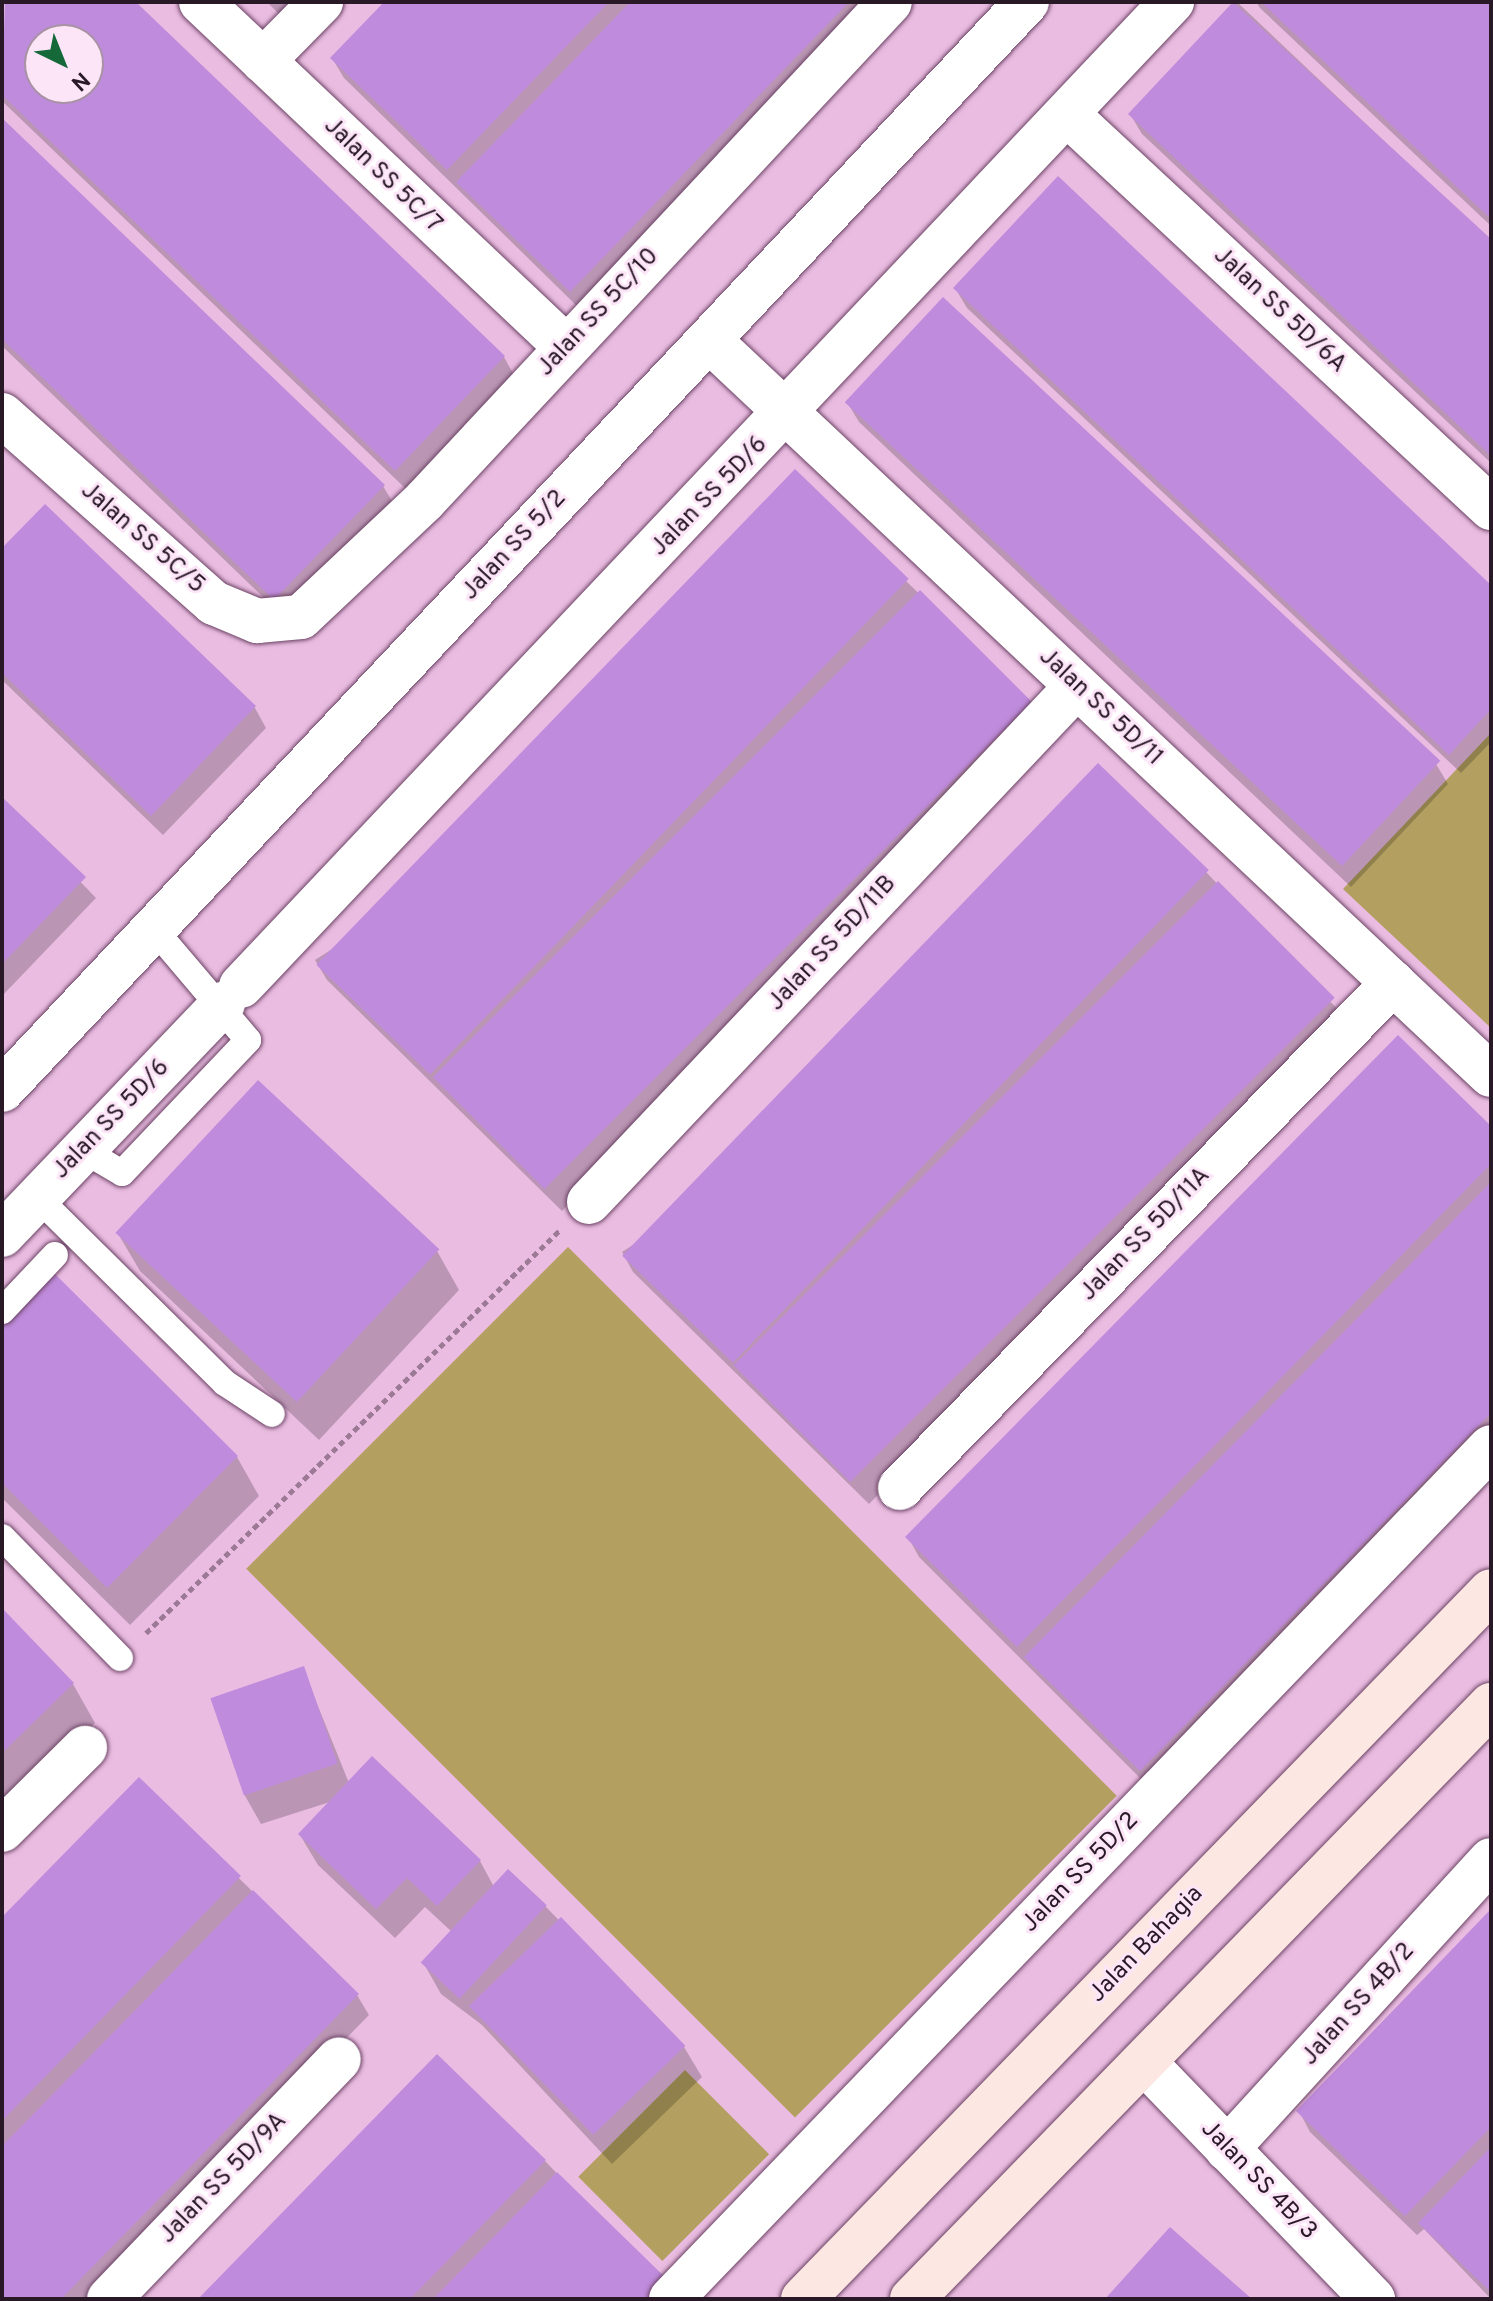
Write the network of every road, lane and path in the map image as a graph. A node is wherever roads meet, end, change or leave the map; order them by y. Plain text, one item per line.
1 (201, 2) edge
2 (321, 2) edge
3 (890, 2) edge
4 (1027, 2) edge
5 (1172, 2) edge
6 (263, 61) junction
7 (1067, 114) junction
8 (709, 340) junction
9 (566, 347) junction
10 (788, 415) junction
11 (8, 433) edge
12 (1491, 508) edge
13 (301, 617) joint
14 (1077, 686) junction
15 (154, 929) junction
16 (1393, 983) junction
17 (232, 995) junction
18 (1491, 1075) edge
19 (2, 1090) edge
20 (38, 1198) junction
21 (589, 1202) joint
22 (2, 1235) edge
23 (55, 1255) dead end
24 (2, 1311) edge
25 (272, 1414) dead end
26 (1491, 1447) edge
27 (900, 1488) dead end
28 (2, 1537) edge
29 (1491, 1591) edge
30 (120, 1658) joint
31 (1491, 1705) edge
32 (85, 1748) dead end
33 (2, 1830) edge
34 (1491, 1860) edge
35 (339, 2059) dead end
36 (1144, 2062) junction
37 (1227, 2149) junction
38 (109, 2299) edge
39 (671, 2299) edge
40 (803, 2299) edge
41 (912, 2299) edge
42 (1373, 2299) edge

1 - 6 street, Jalan SS 5C/7
2 - 6 street
3 - 9 street, Jalan SS 5C/10
4 - 8 street, Jalan SS 5/2
5 - 7 street, Jalan SS 5D/6
6 - 9 street, Jalan SS 5C/7
7 - 10 street, Jalan SS 5D/6
7 - 12 street, Jalan SS 5D/6A
8 - 10 street, Jalan SS 5D/11
8 - 15 street, Jalan SS 5/2
9 - 13 street, Jalan SS 5C/10
10 - 14 street, Jalan SS 5D/11
10 - 17 street, Jalan SS 5D/6
11 - 13 street, Jalan SS 5C/5
14 - 16 street, Jalan SS 5D/11
14 - 21 street, Jalan SS 5D/11B
15 - 17 lane
15 - 19 street, Jalan SS 5/2
16 - 18 street, Jalan SS 5D/11
16 - 27 street, Jalan SS 5D/11A
17 - 20 street, Jalan SS 5D/6
20 - 22 street, Jalan SS 5D/6
20 - 25 lane
21 - 30 path
23 - 24 lane
26 - 39 street, Jalan SS 5D/2
28 - 30 lane
29 - 40 main road, Jalan Bahagia
31 - 36 main road
32 - 33 street
34 - 37 street, Jalan SS 4B/2
35 - 38 street, Jalan SS 5D/9A
36 - 37 street, Jalan SS 4B/3
36 - 41 main road
37 - 42 street, Jalan SS 4B/3

